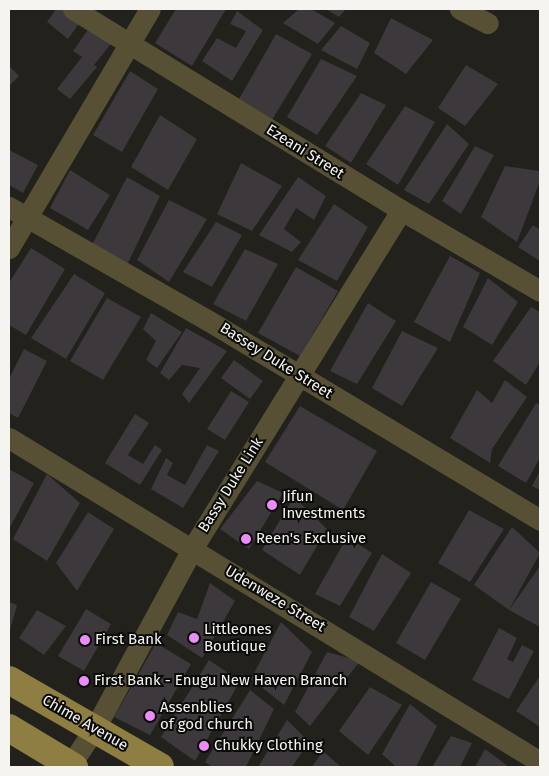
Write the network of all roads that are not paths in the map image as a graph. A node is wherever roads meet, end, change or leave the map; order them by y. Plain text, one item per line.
1 (73, 9) edge
2 (150, 9) edge
3 (460, 9) edge
4 (488, 22) dead end
5 (130, 43) junction
6 (9, 207) edge
7 (401, 210) junction
8 (28, 217) junction
9 (9, 248) edge
10 (540, 290) edge
11 (298, 376) junction
12 (9, 438) edge
13 (540, 520) edge
14 (192, 549) junction
15 (9, 680) edge
16 (9, 728) edge
17 (95, 728) junction
18 (540, 762) edge
19 (71, 766) edge
20 (160, 767) edge

1 - 5 street, Ezeani Street
2 - 5 street
3 - 4 street
5 - 7 street, Ezeani Street
5 - 8 street
6 - 8 street, Bassey Duke Street
7 - 10 street, Ezeani Street
7 - 11 street, Bassy Duke Link
8 - 9 street
8 - 11 street, Bassey Duke Street
11 - 13 street, Bassey Duke Street
11 - 14 street, Bassy Duke Link
12 - 14 street, Udenweze Street
14 - 17 street, Bassy Duke Link
14 - 18 street, Udenweze Street
15 - 17 main road, Chime Avenue
16 - 19 main road
17 - 19 street, Bassy Duke Link
17 - 20 main road, Chime Avenue

